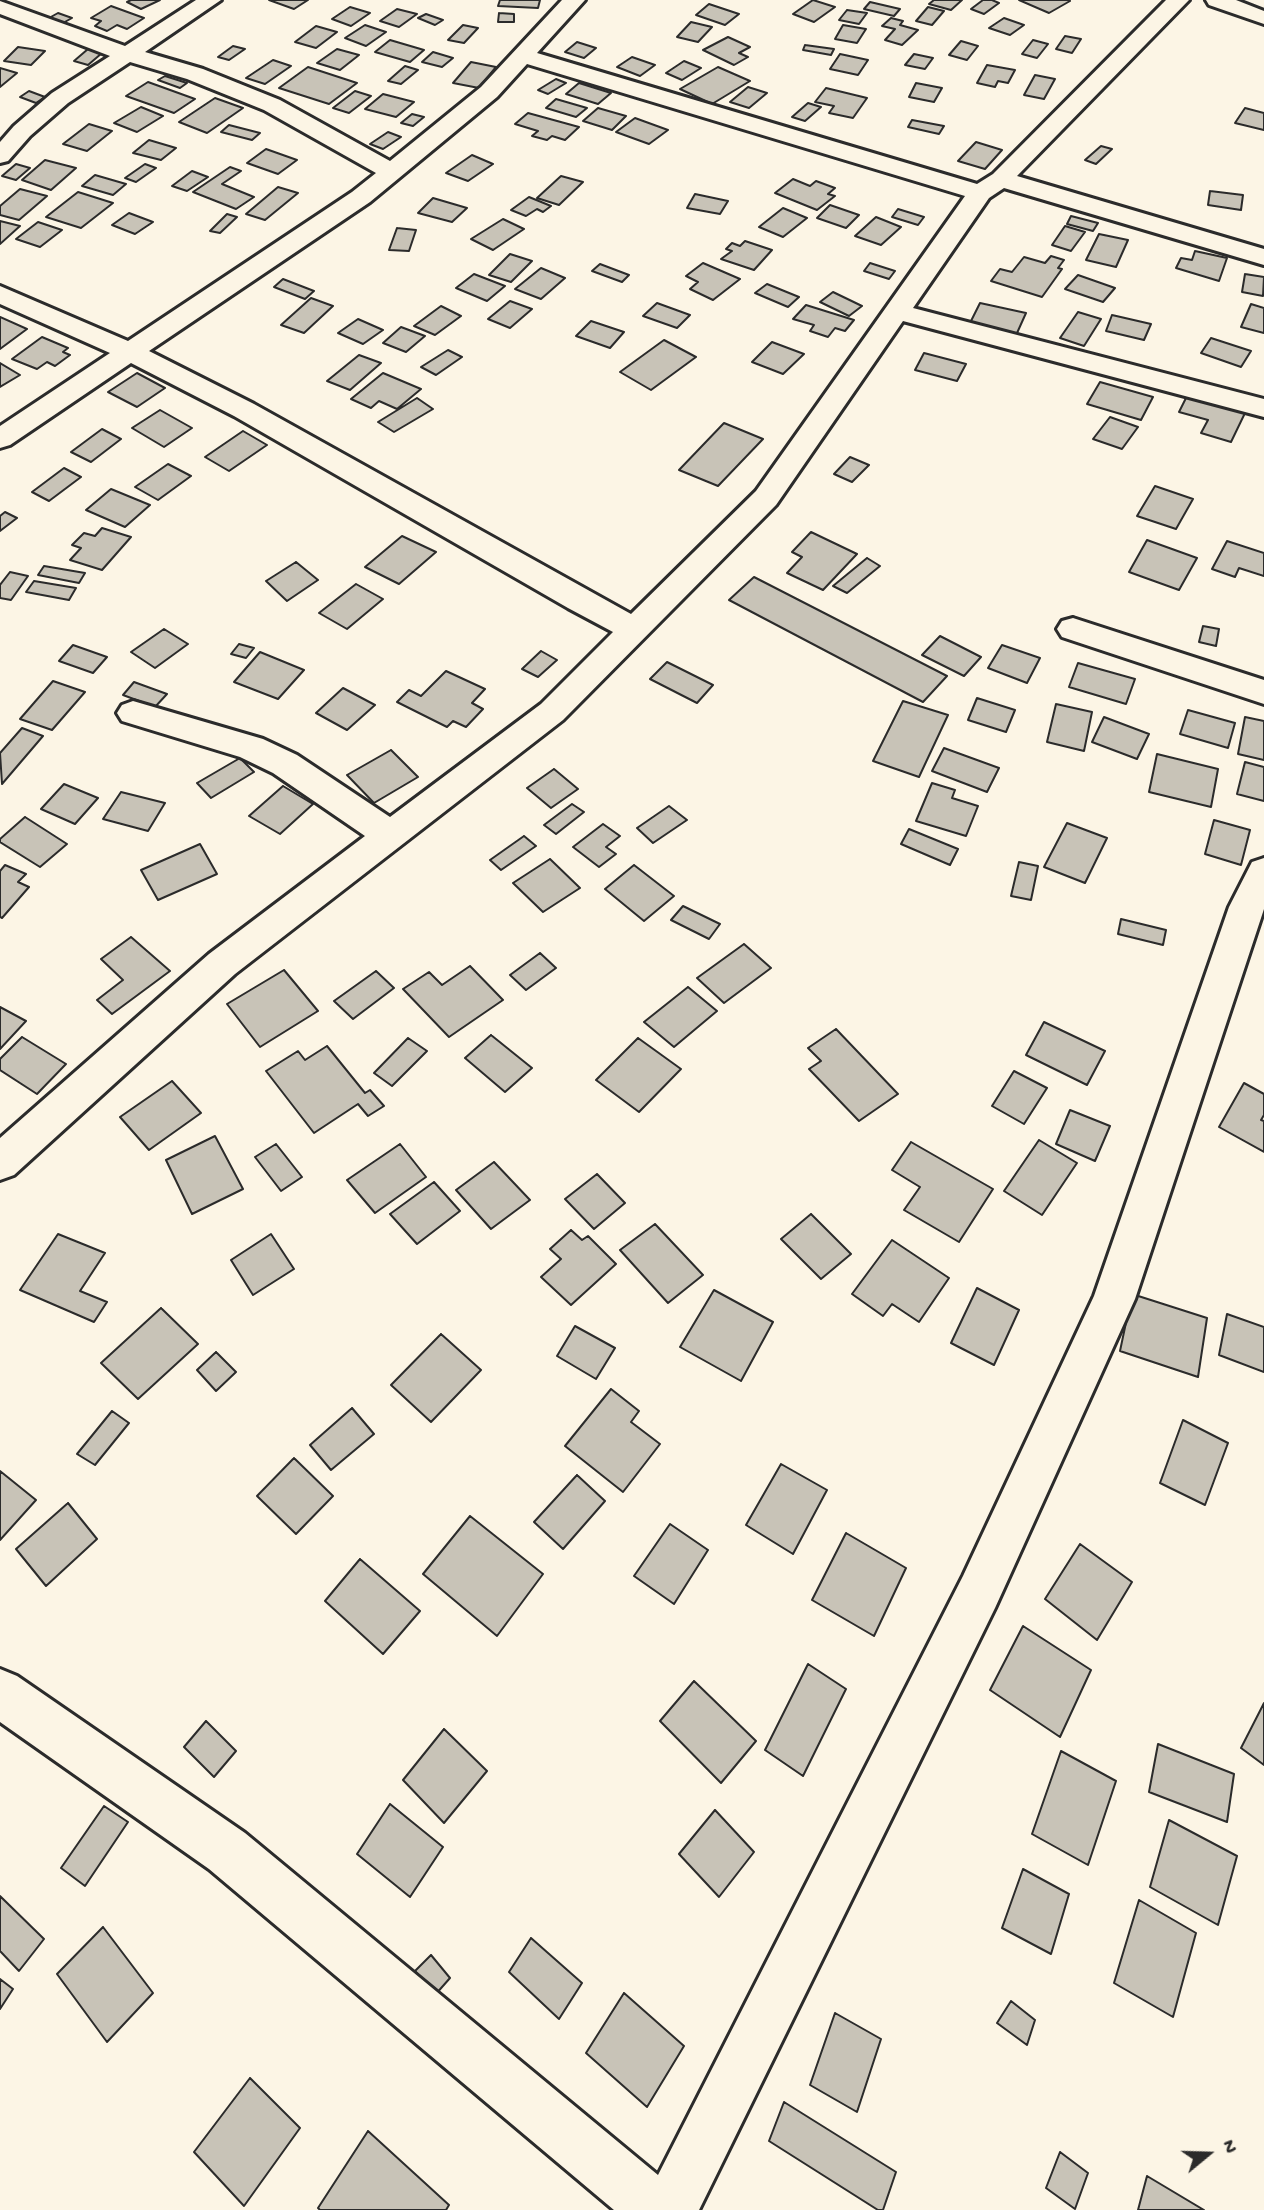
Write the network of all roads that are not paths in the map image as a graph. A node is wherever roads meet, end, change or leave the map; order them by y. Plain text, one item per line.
1 (210, 0) edge
2 (574, 0) edge
3 (1178, 0) edge
4 (1217, 0) edge
5 (0, 7) edge
6 (1264, 18) edge
7 (126, 54) junction
8 (522, 55) junction
9 (0, 156) edge
10 (392, 172) junction
11 (991, 186) junction
12 (1264, 257) edge
13 (0, 294) edge
14 (895, 311) junction
15 (128, 351) junction
16 (1264, 408) edge
17 (0, 439) edge
18 (634, 629) junction
19 (1073, 629) dead end
20 (1264, 692) edge
21 (133, 713) dead end
22 (390, 835) junction
23 (1264, 872) edge
24 (0, 1163) edge
25 (0, 1693) edge
26 (657, 2210) edge
27 (670, 2210) edge

1 - 7 street
2 - 8 street
3 - 11 street
4 - 6 street
5 - 7 street
7 - 9 street
7 - 10 street
8 - 10 street
8 - 11 street
10 - 15 street
11 - 12 street
11 - 14 street
13 - 15 street
14 - 16 street
14 - 18 street
15 - 17 street
15 - 18 street
18 - 22 street
19 - 20 street
21 - 22 street
22 - 24 street
23 - 27 street
25 - 26 street

